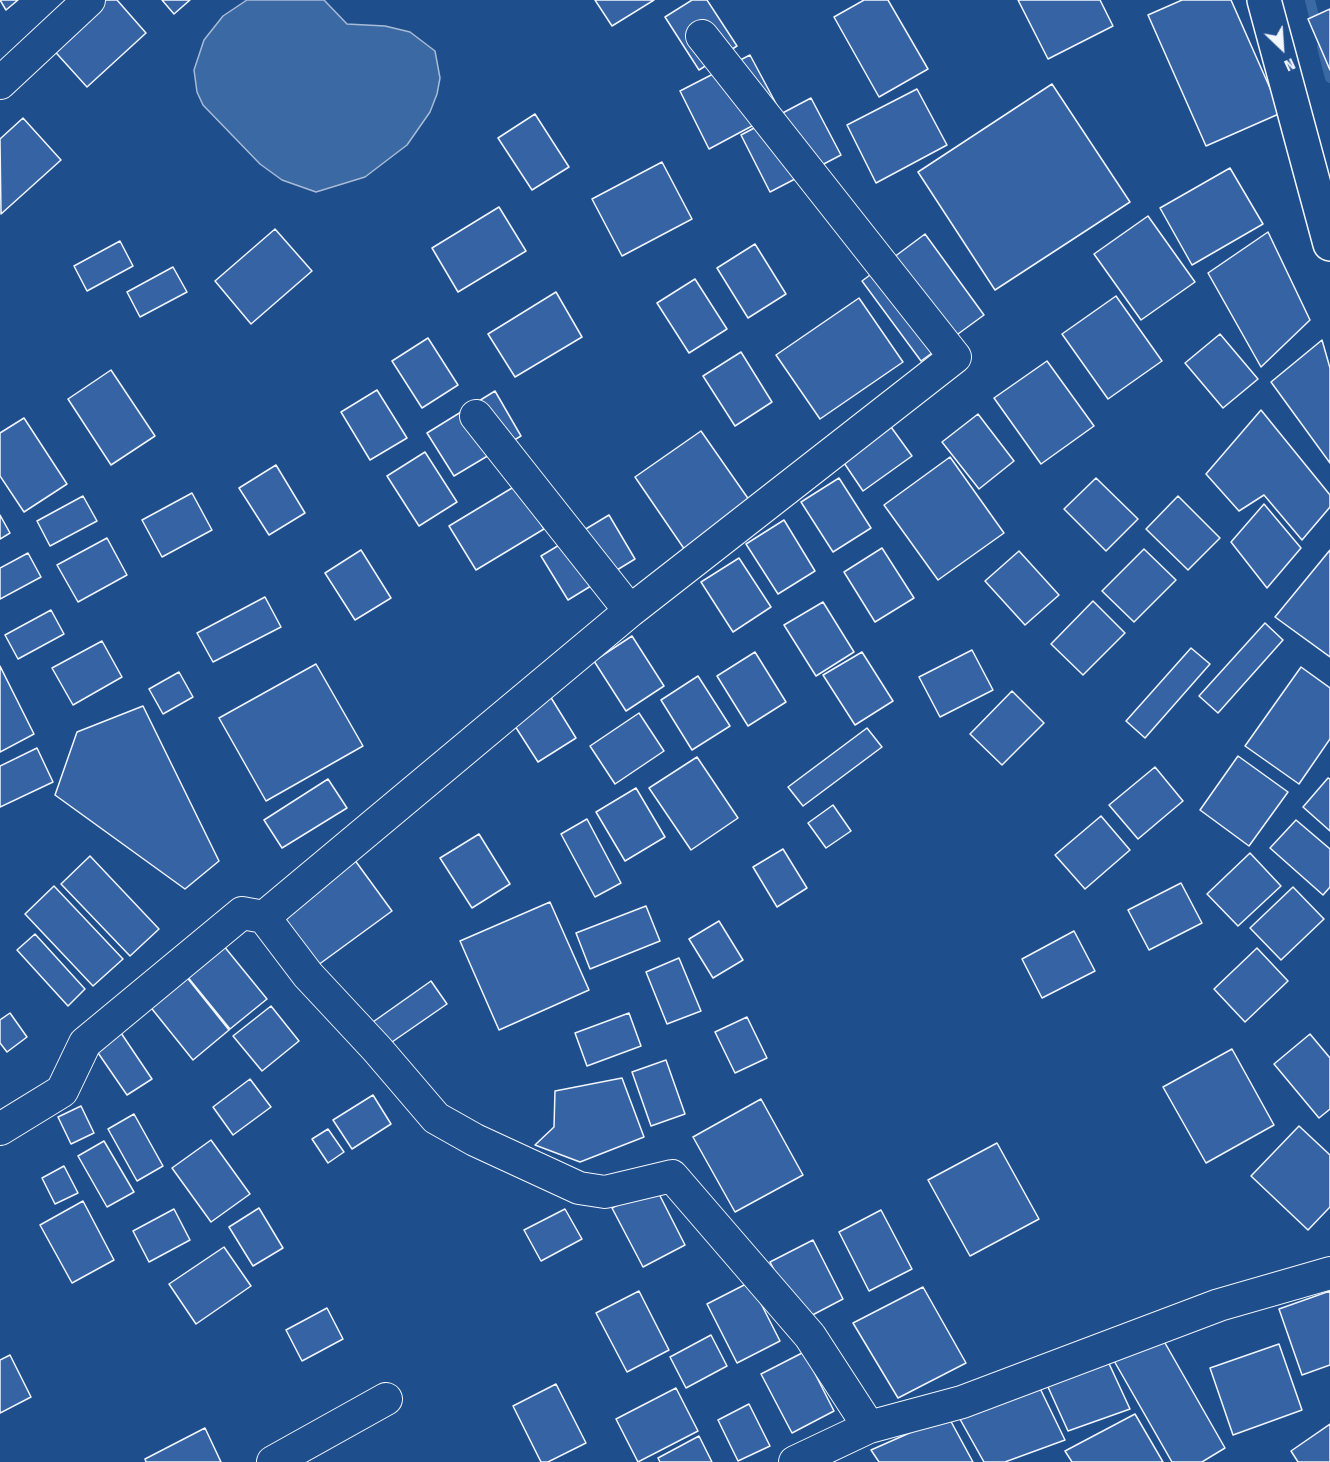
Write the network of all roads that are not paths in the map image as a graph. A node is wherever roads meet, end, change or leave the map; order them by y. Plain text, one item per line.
1 (89, 0) edge
2 (1264, 0) edge
3 (702, 36) dead end
4 (0, 83) edge
5 (1330, 244) edge
6 (476, 416) dead end
7 (630, 611) junction
8 (264, 917) junction
9 (0, 1129) edge
10 (1330, 1273) edge
11 (386, 1399) dead end
12 (869, 1427) junction
13 (273, 1462) edge
14 (795, 1462) edge

1 - 4 street
2 - 5 main road
3 - 7 street
6 - 7 street
7 - 8 street
8 - 9 street
8 - 12 street
10 - 12 street
11 - 13 street
12 - 14 street

